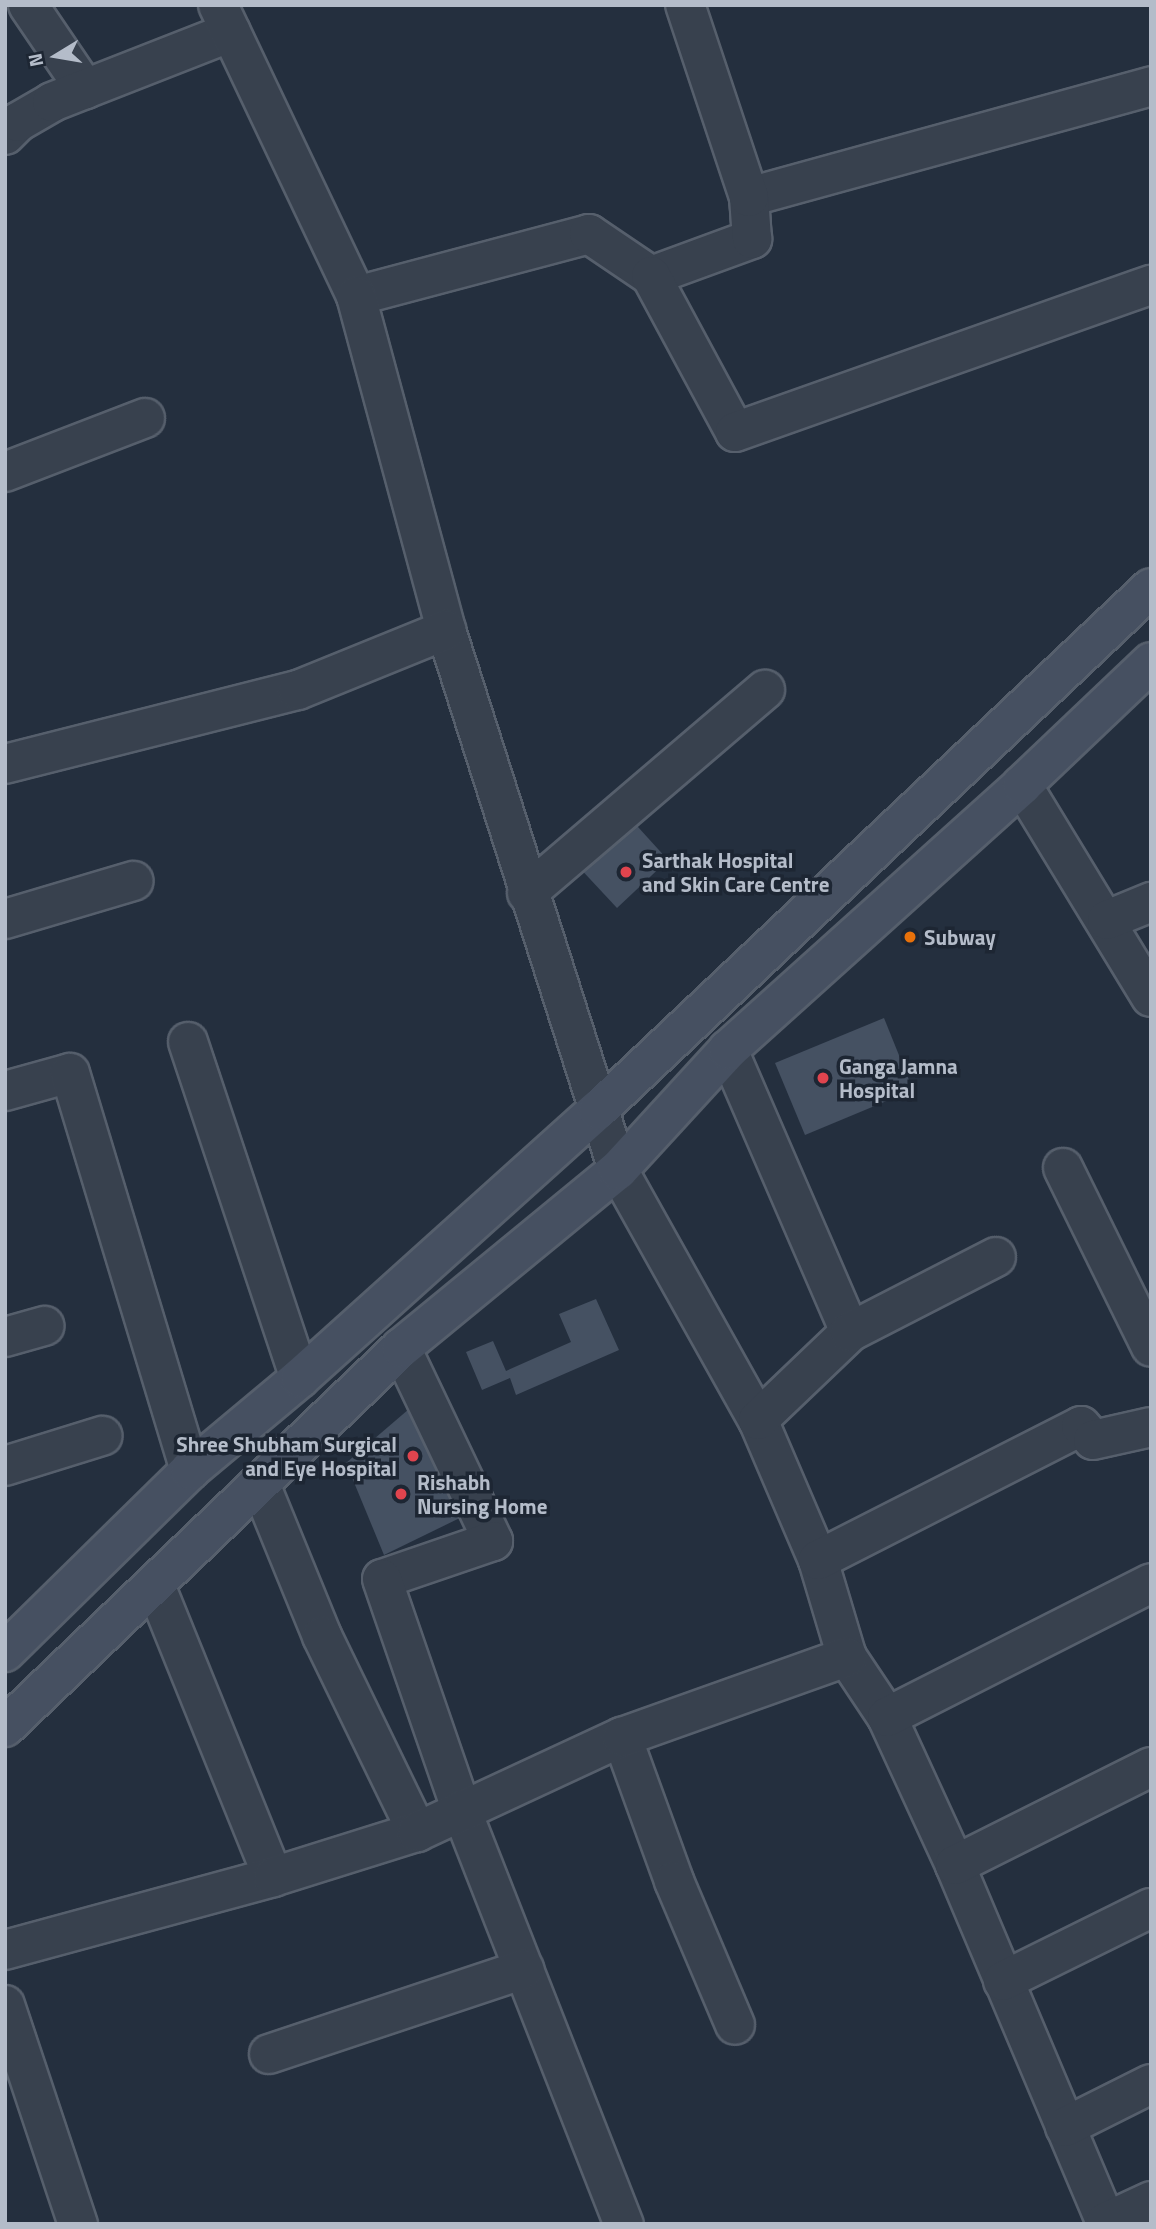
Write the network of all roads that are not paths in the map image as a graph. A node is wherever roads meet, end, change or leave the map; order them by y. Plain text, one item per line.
1 (28, 5) edge
2 (691, 7) edge
3 (224, 19) edge
4 (1151, 86) edge
5 (85, 89) junction
6 (5, 135) edge
7 (749, 197) junction
8 (651, 276) junction
9 (1151, 285) edge
10 (356, 296) junction
11 (145, 418) dead end
12 (5, 472) edge
13 (1151, 588) edge
14 (446, 630) junction
15 (1151, 662) edge
16 (765, 690) dead end
17 (5, 764) edge
18 (1022, 785) junction
19 (133, 881) dead end
20 (527, 892) junction
21 (1151, 902) edge
22 (5, 919) edge
23 (1107, 920) junction
24 (1151, 998) edge
25 (188, 1042) dead end
26 (729, 1050) junction
27 (5, 1091) edge
28 (598, 1110) junction
29 (1062, 1168) dead end
30 (618, 1170) junction
31 (996, 1257) dead end
32 (44, 1325) dead end
33 (849, 1332) junction
34 (5, 1337) edge
35 (1151, 1347) edge
36 (401, 1348) junction
37 (300, 1378) junction
38 (758, 1420) junction
39 (1151, 1427) edge
40 (102, 1436) dead end
41 (5, 1466) edge
42 (190, 1470) junction
43 (260, 1484) junction
44 (818, 1560) junction
45 (1151, 1583) edge
46 (155, 1586) junction
47 (5, 1652) edge
48 (847, 1657) junction
49 (887, 1717) junction
50 (5, 1727) edge
51 (622, 1737) junction
52 (1151, 1768) edge
53 (461, 1809) junction
54 (417, 1832) junction
55 (955, 1865) junction
56 (273, 1877) junction
57 (1151, 1908) edge
58 (5, 1950) edge
59 (524, 1969) junction
60 (1003, 1981) junction
61 (5, 2005) edge
62 (734, 2025) dead end
63 (269, 2053) dead end
64 (1151, 2084) edge
65 (1065, 2127) junction
66 (1151, 2201) edge
67 (1106, 2223) edge
68 (78, 2224) edge
69 (624, 2224) edge

1 - 5 street
2 - 7 street
3 - 5 street
3 - 10 street
4 - 7 street
5 - 6 street
7 - 8 street
8 - 9 street
8 - 10 street
10 - 14 street
11 - 12 street
13 - 28 main road
14 - 17 street
14 - 20 street
15 - 18 main road
16 - 20 street
18 - 23 street
18 - 26 main road
19 - 22 street
20 - 28 street
21 - 23 street
23 - 24 street
25 - 37 street
26 - 30 main road
26 - 33 street
27 - 42 street
28 - 30 street
28 - 37 main road
29 - 35 street
30 - 36 main road
30 - 38 street
31 - 33 street
32 - 34 street
33 - 38 street
36 - 43 main road
36 - 53 street
37 - 42 main road
38 - 44 street
39 - 44 street
40 - 41 street
42 - 47 main road
43 - 46 main road
43 - 54 street
44 - 48 street
45 - 49 street
46 - 50 main road
46 - 56 street
48 - 49 street
48 - 51 street
49 - 55 street
51 - 53 street
51 - 62 street
52 - 55 street
53 - 54 street
53 - 59 street
54 - 56 street
55 - 60 street
56 - 58 street
57 - 60 street
59 - 63 street
59 - 69 street
60 - 65 street
61 - 68 street
64 - 65 street
65 - 67 street
66 - 67 street

